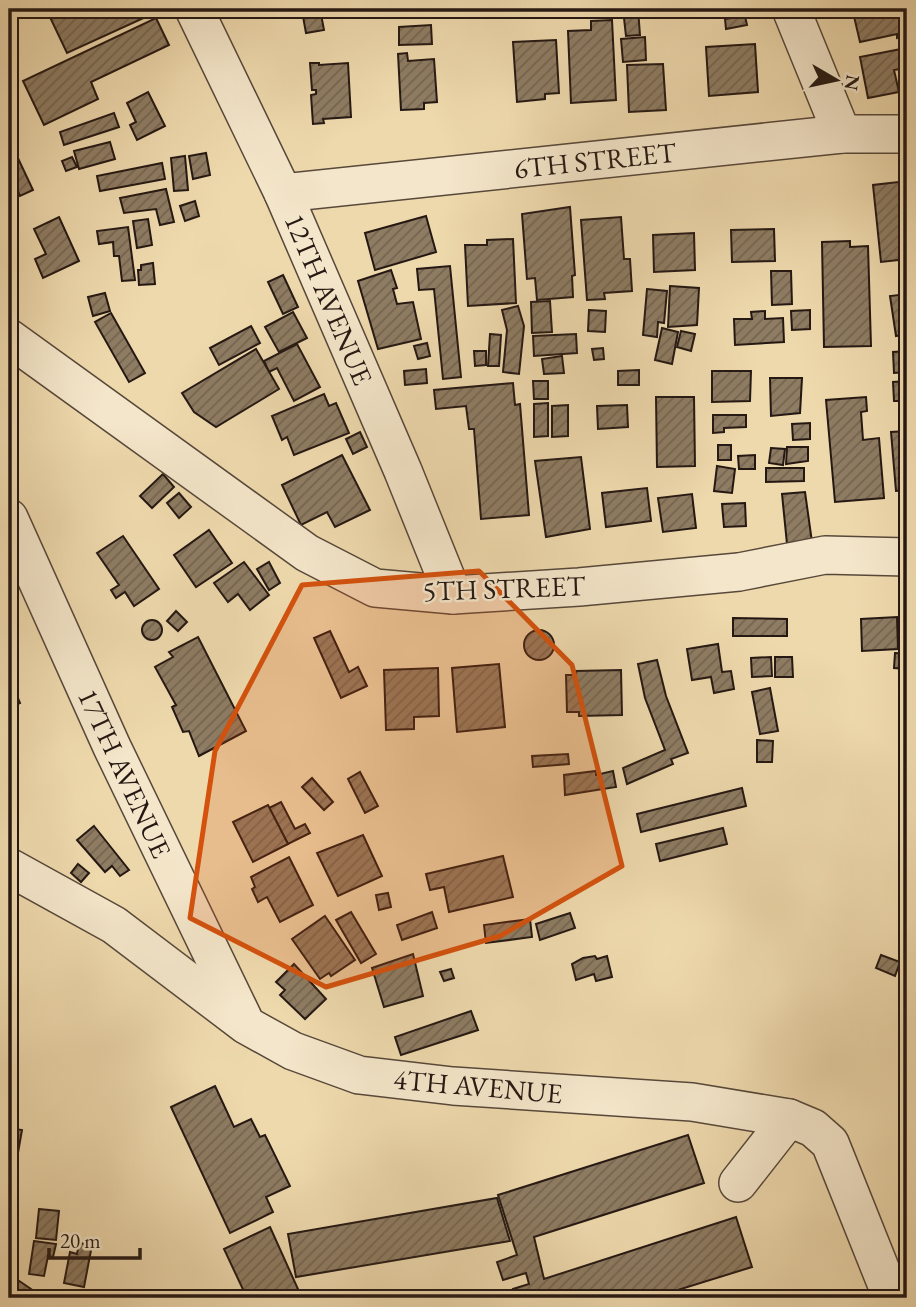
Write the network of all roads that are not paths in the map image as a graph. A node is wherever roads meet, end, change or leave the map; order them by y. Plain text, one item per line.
1 (194, 9) edge
2 (791, 9) edge
3 (842, 134) junction
4 (907, 134) edge
5 (284, 193) junction
6 (9, 338) edge
7 (9, 518) edge
8 (907, 557) edge
9 (453, 595) junction
10 (9, 867) edge
11 (246, 1025) junction
12 (789, 1118) junction
13 (738, 1183) dead end
14 (892, 1298) edge

1 - 5 street, 12TH AVENUE
2 - 3 street
3 - 4 street, 6TH STREET
3 - 5 street, 6TH STREET
5 - 9 street, 12TH AVENUE
6 - 9 street, 5TH STREET
7 - 11 street, 17TH AVENUE
8 - 9 street, 5TH STREET
10 - 11 street, 4TH AVENUE
11 - 12 street, 4TH AVENUE
12 - 13 street
12 - 14 street, 4TH AVENUE

